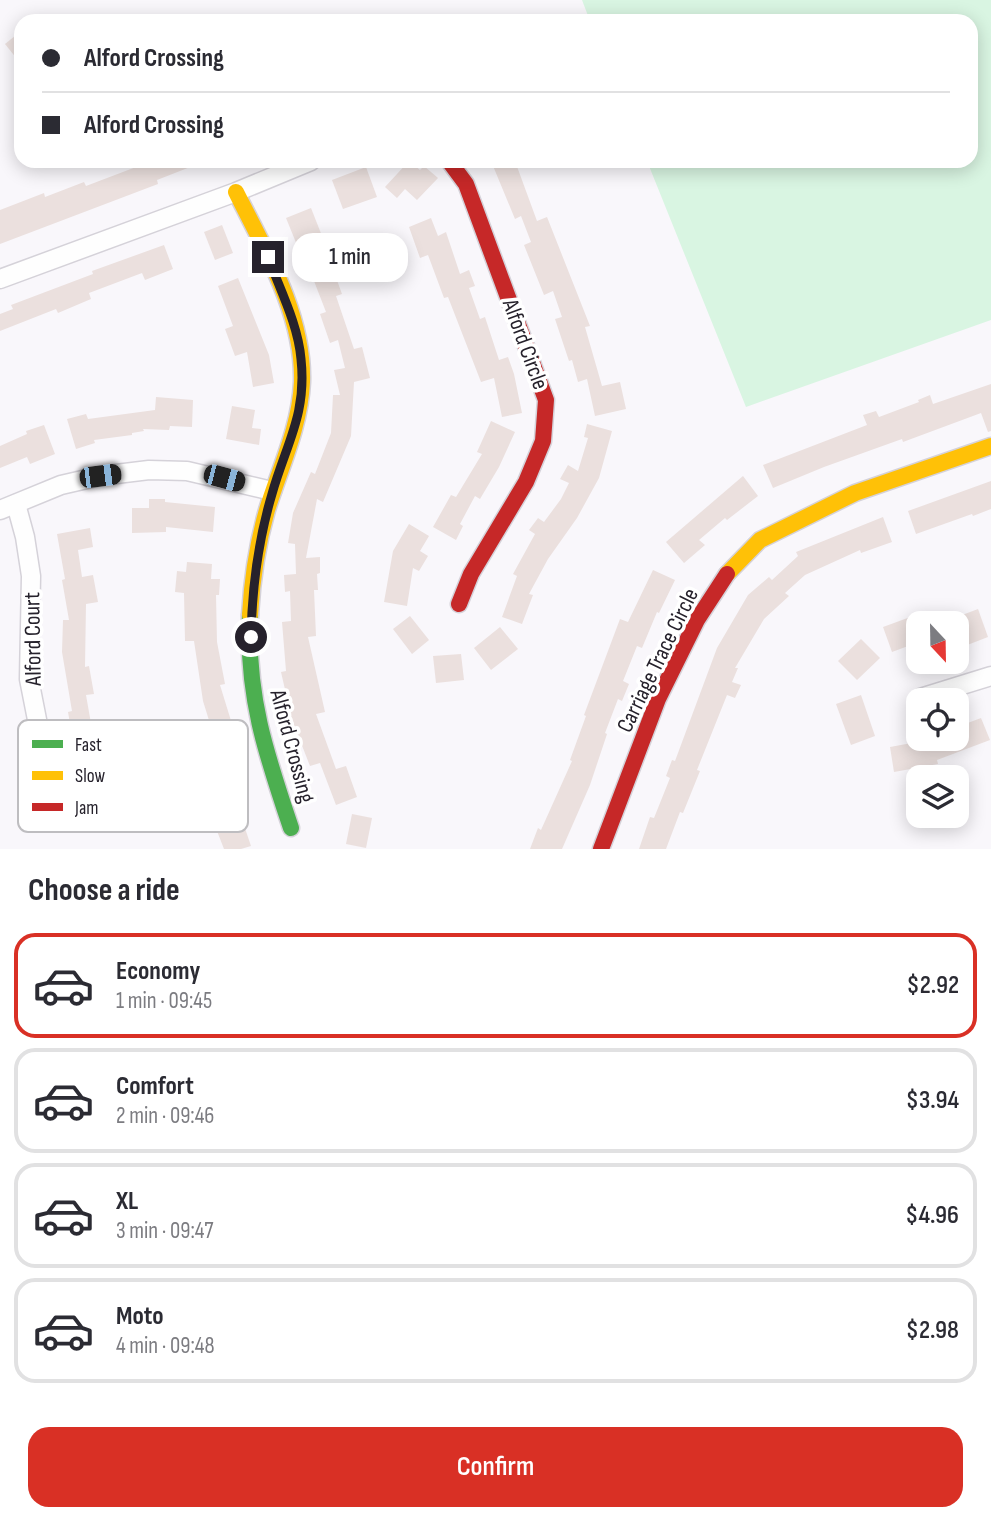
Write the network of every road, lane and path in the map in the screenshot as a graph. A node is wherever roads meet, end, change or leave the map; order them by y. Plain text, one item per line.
1 (294, 168) edge
2 (454, 168) edge
3 (236, 192) junction
4 (0, 279) edge
5 (991, 446) edge
6 (272, 491) junction
7 (8, 507) edge
8 (459, 604) dead end
9 (991, 676) edge
10 (952, 688) edge
11 (37, 720) edge
12 (291, 828) dead end
13 (601, 849) edge

1 - 3 street
2 - 8 street, Alford Circle
3 - 4 street
3 - 6 street, Alford Crossing
5 - 13 street, Carriage Trace Circle
6 - 7 street
6 - 12 street, Alford Crossing
7 - 11 street, Alford Court
9 - 10 street

